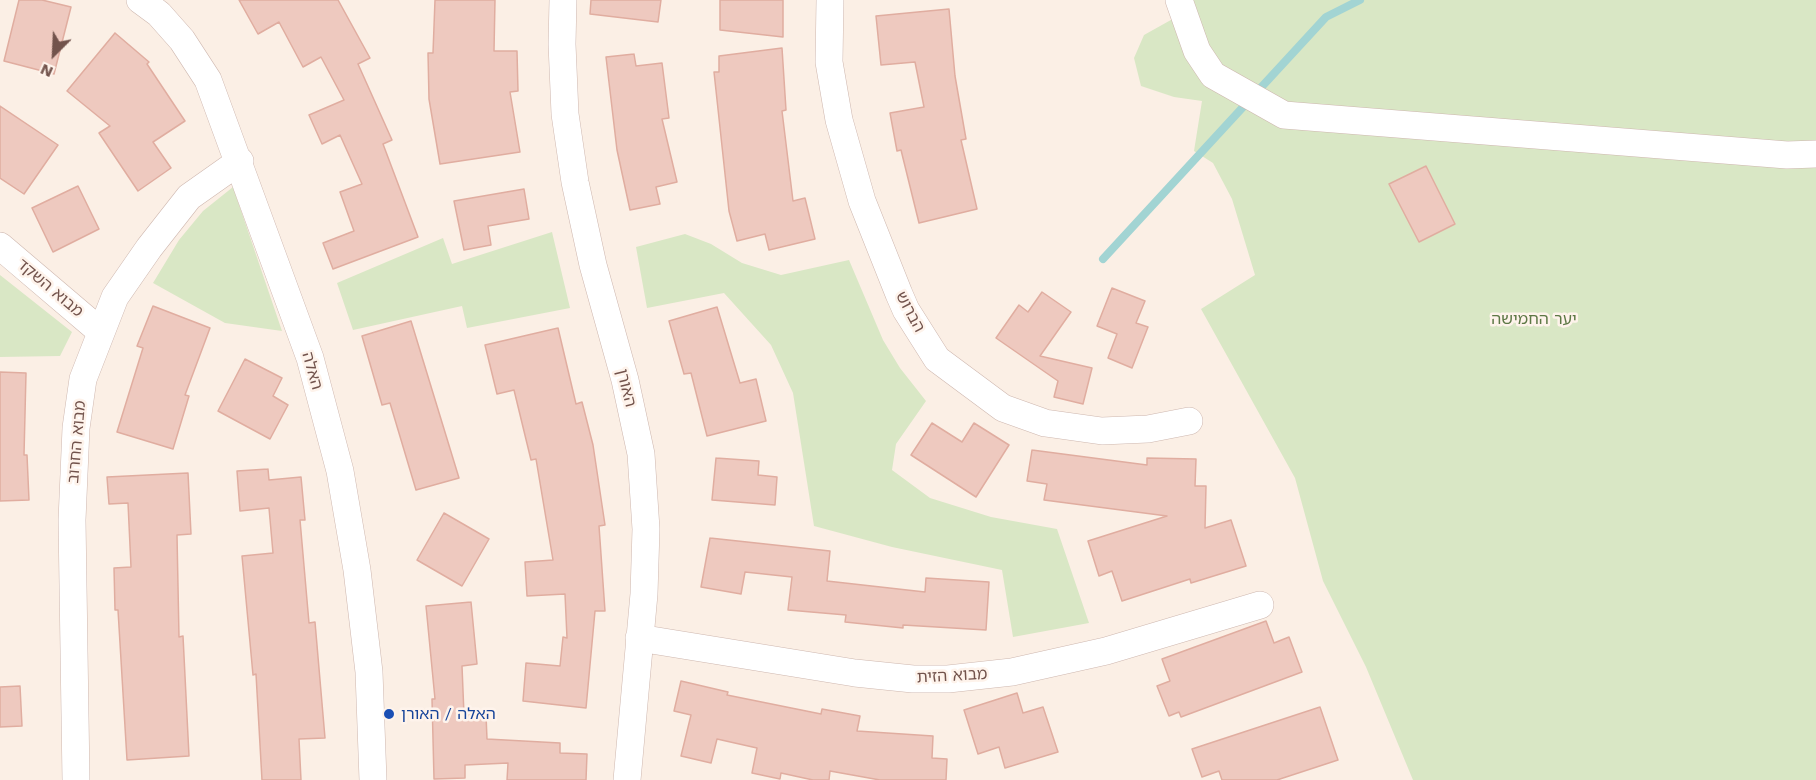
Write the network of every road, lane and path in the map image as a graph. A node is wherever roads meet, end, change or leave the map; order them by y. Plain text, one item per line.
1 (140, 0) edge
2 (563, 0) edge
3 (830, 0) edge
4 (1179, 0) edge
5 (1816, 154) edge
6 (240, 161) junction
7 (0, 246) edge
8 (100, 331) junction
9 (1189, 421) dead end
10 (1260, 606) dead end
11 (639, 638) junction
12 (76, 780) edge
13 (373, 780) edge
14 (627, 780) edge

1 - 6 street, האלה
2 - 11 street, האורן
3 - 9 street, הברוש
4 - 5 street
6 - 8 street, מבוא החרוב
6 - 13 street, האלה
7 - 8 street, מבוא השקד
8 - 12 street, מבוא החרוב
10 - 11 street, מבוא הזית
11 - 14 street, האורן

